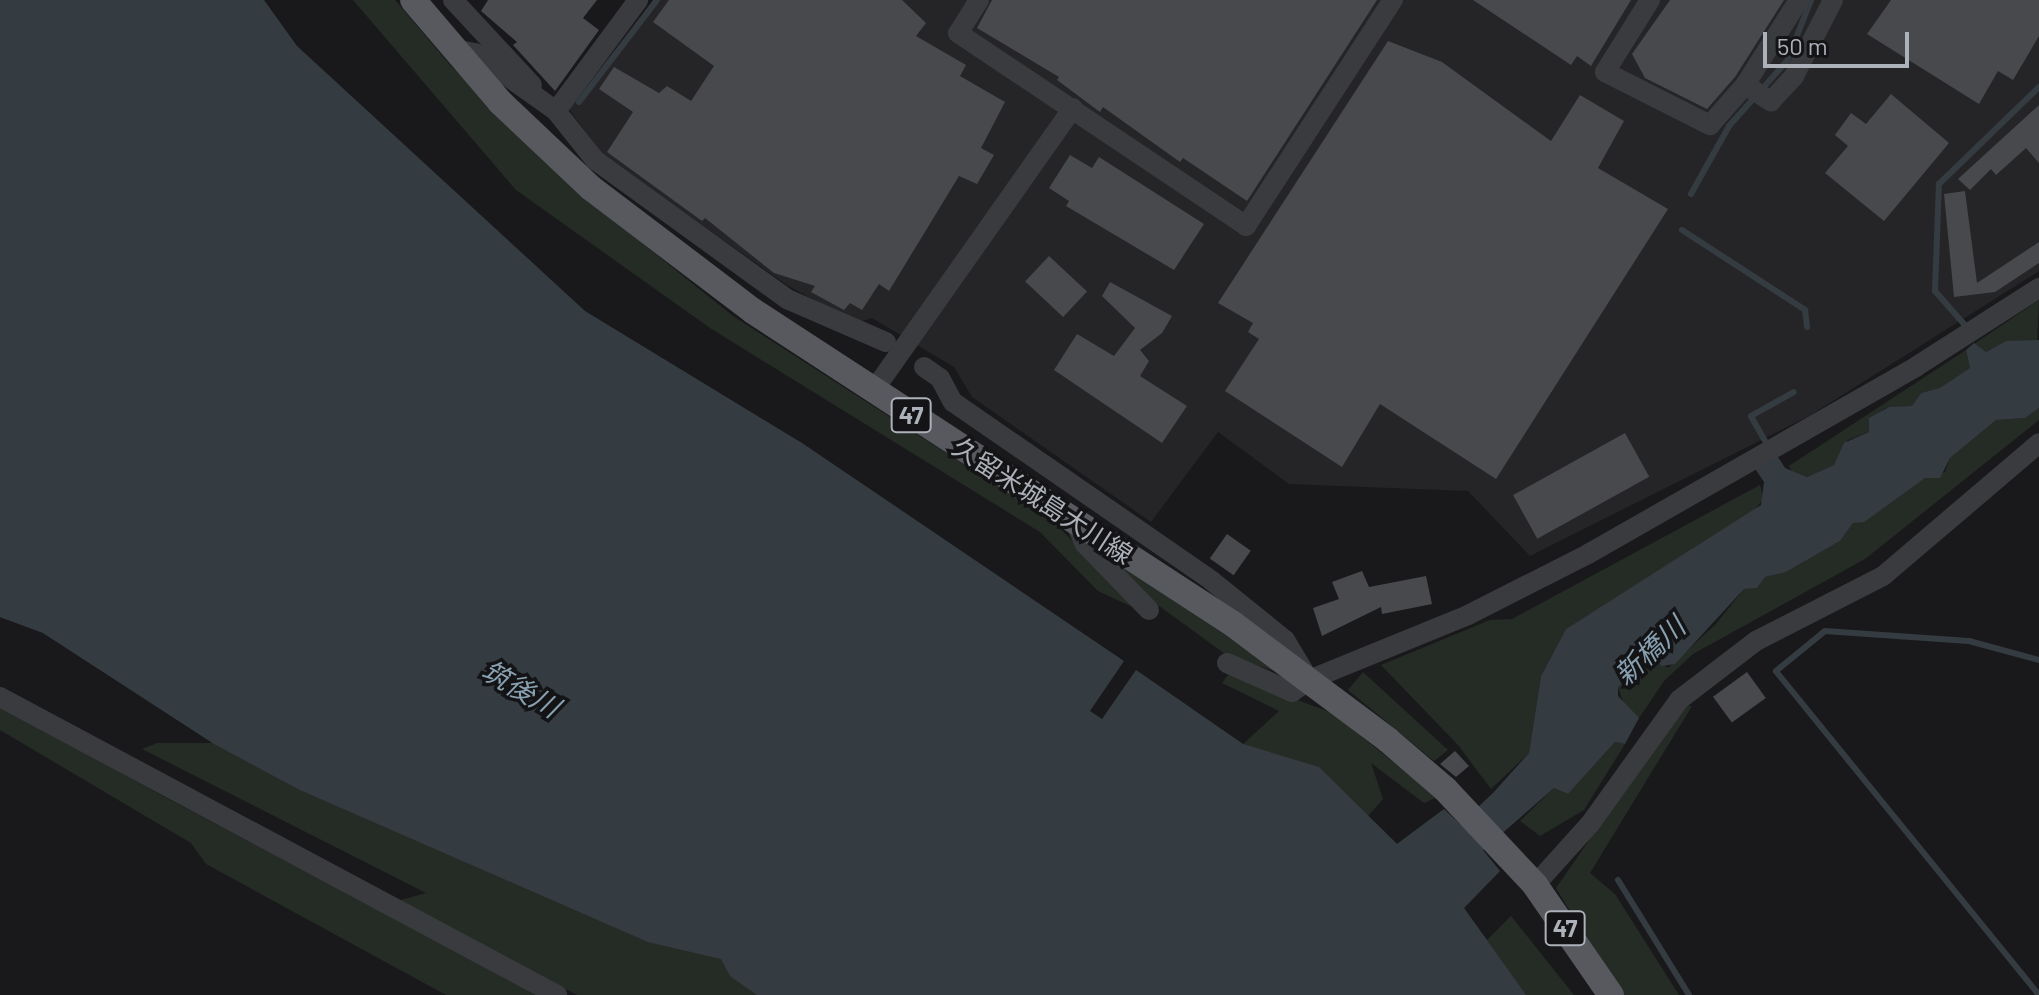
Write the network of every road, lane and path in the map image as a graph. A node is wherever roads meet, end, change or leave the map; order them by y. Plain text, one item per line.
1 (413, 0) edge
2 (453, 0) edge
3 (638, 0) edge
4 (979, 0) edge
5 (1393, 0) edge
6 (1650, 0) edge
7 (1799, 0) edge
8 (1833, 0) edge
9 (454, 49) junction
10 (1753, 90) junction
11 (539, 96) junction
12 (1073, 108) junction
13 (556, 111) junction
14 (2039, 288) edge
15 (886, 342) dead end
16 (924, 367) dead end
17 (874, 390) junction
18 (2039, 443) edge
19 (1075, 522) junction
20 (1149, 610) dead end
21 (1227, 663) dead end
22 (1309, 680) junction
23 (0, 697) edge
24 (1535, 885) junction
25 (557, 995) edge
26 (1611, 995) edge

1 - 9 main road, 久留米城島大川線 / 47
2 - 11 street
3 - 13 street
4 - 12 street
5 - 12 street
6 - 10 street
7 - 10 street
8 - 10 street
9 - 11 street
9 - 17 main road, 久留米城島大川線 / 47
11 - 13 street
12 - 17 street
13 - 15 street
14 - 22 street
16 - 22 street
17 - 19 main road, 久留米城島大川線 / 47
18 - 24 street
19 - 20 street
19 - 22 main road, 久留米城島大川線 / 47
21 - 22 street
22 - 24 main road, 久留米城島大川線 / 47
23 - 25 street
24 - 26 main road, 久留米城島大川線 / 47

